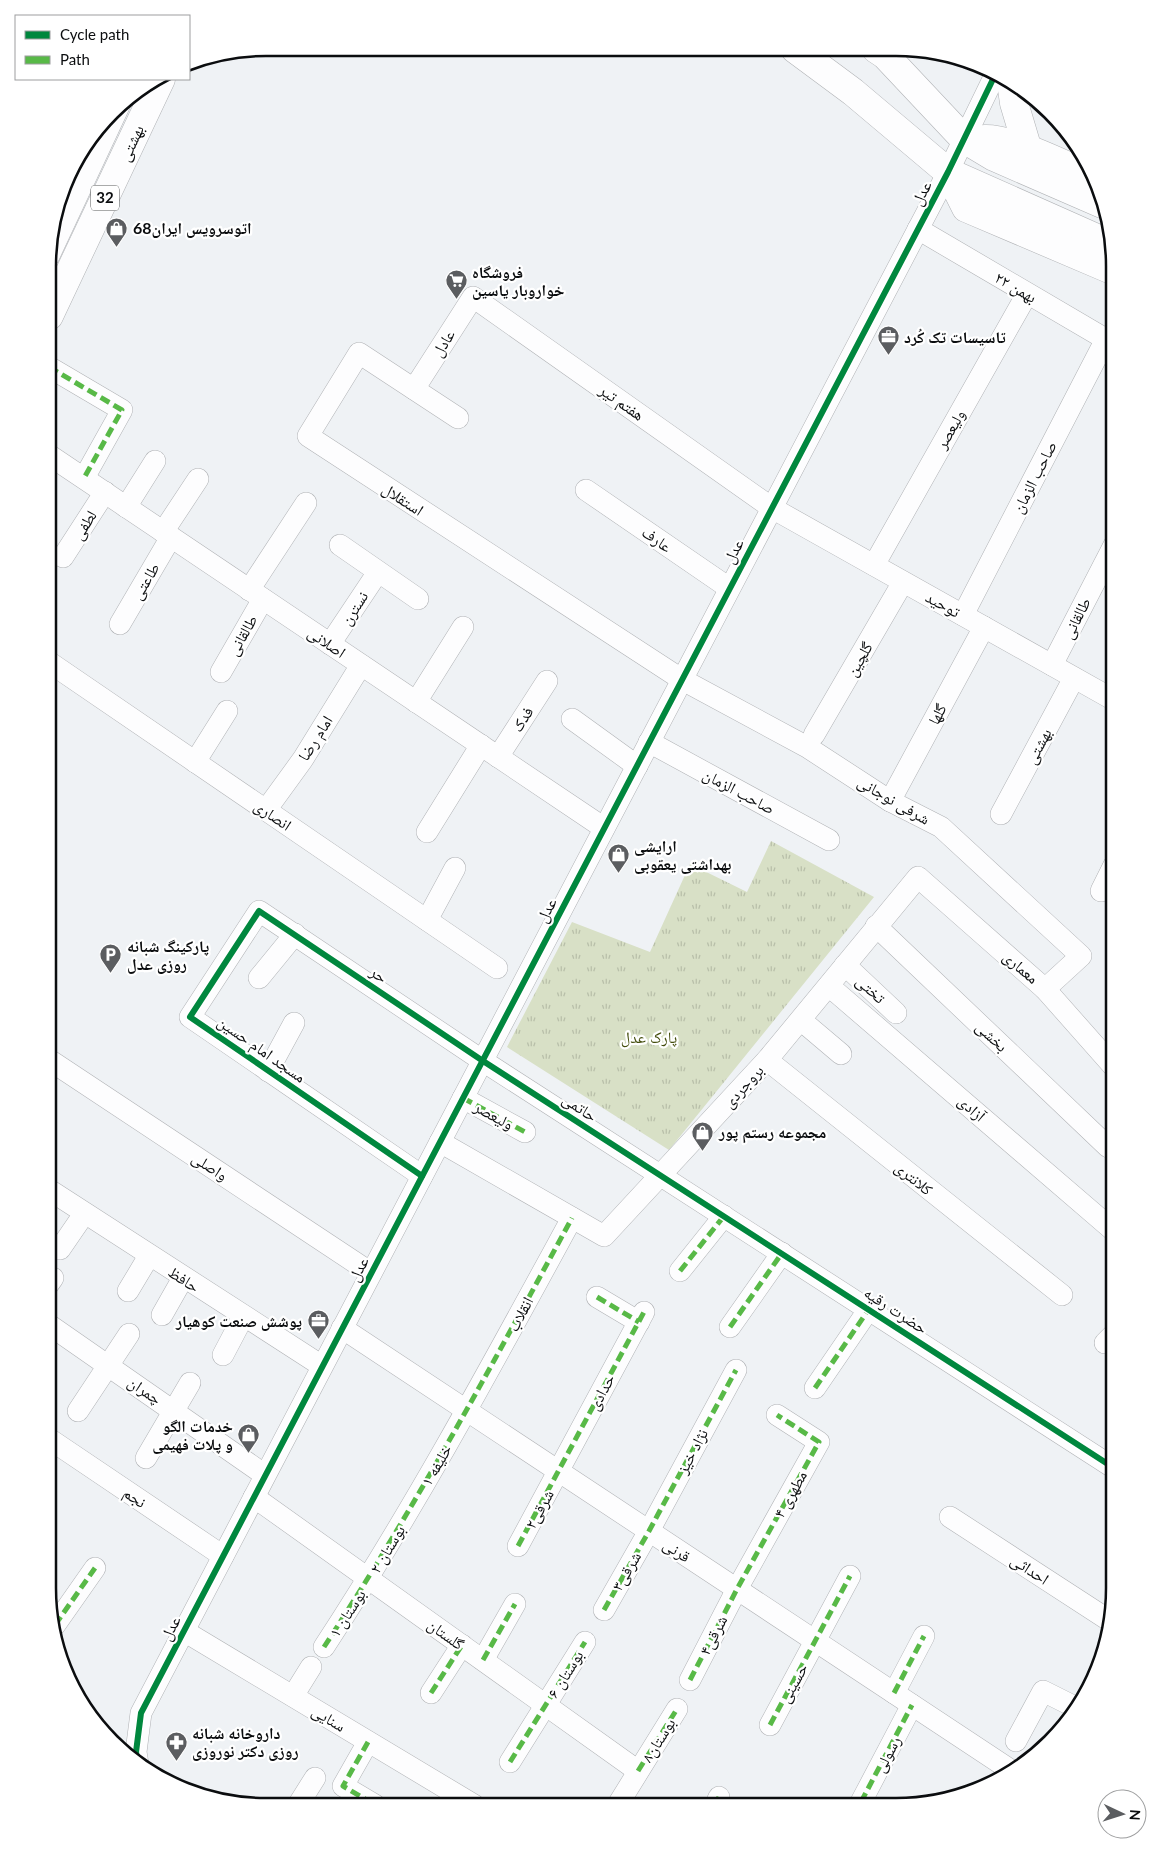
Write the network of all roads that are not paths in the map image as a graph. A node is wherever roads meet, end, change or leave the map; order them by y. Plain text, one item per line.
1 (805, 56) edge
2 (886, 56) edge
3 (993, 80) edge
4 (157, 87) edge
5 (1012, 92) edge
6 (109, 127) edge
7 (964, 139) junction
8 (1028, 150) junction
9 (89, 154) edge
10 (948, 172) junction
11 (1084, 173) edge
12 (1096, 201) edge
13 (66, 203) edge
14 (918, 229) junction
15 (58, 236) edge
16 (1104, 241) edge
17 (1106, 268) edge
18 (1027, 294) junction
19 (473, 297) joint
20 (56, 301) edge
21 (1106, 339) edge
22 (1106, 348) edge
23 (56, 371) edge
24 (414, 389) junction
25 (458, 418) dead end
26 (56, 460) edge
27 (155, 461) dead end
28 (84, 478) junction
29 (198, 479) dead end
30 (586, 490) dead end
31 (105, 492) junction
32 (306, 503) dead end
33 (126, 506) junction
34 (772, 508) junction
35 (167, 534) junction
36 (340, 545) dead end
37 (63, 557) dead end
38 (1106, 560) edge
39 (874, 565) junction
40 (378, 572) junction
41 (904, 582) junction
42 (729, 588) junction
43 (256, 594) junction
44 (418, 599) dead end
45 (963, 615) junction
46 (120, 624) dead end
47 (984, 627) junction
48 (463, 628) dead end
49 (330, 644) junction
50 (361, 665) junction
51 (1052, 665) junction
52 (56, 667) edge
53 (221, 672) dead end
54 (681, 678) junction
55 (1074, 678) junction
56 (547, 681) dead end
57 (1106, 696) edge
58 (416, 702) junction
59 (227, 711) dead end
60 (572, 719) dead end
61 (814, 735) dead end
62 (649, 742) junction
63 (481, 745) junction
64 (498, 757) junction
65 (195, 762) junction
66 (636, 766) junction
67 (890, 801) junction
68 (266, 810) junction
69 (1001, 814) dead end
70 (604, 828) junction
71 (427, 832) dead end
72 (829, 840) dead end
73 (455, 868) dead end
74 (918, 877) joint
75 (1106, 881) edge
76 (1101, 891) dead end
77 (259, 911) joint
78 (427, 920) junction
79 (876, 926) junction
80 (295, 934) junction
81 (845, 965) junction
82 (497, 968) dead end
83 (259, 978) dead end
84 (829, 986) junction
85 (1045, 989) junction
86 (896, 1013) dead end
87 (802, 1021) junction
88 (294, 1024) dead end
89 (841, 1054) dead end
90 (1106, 1058) edge
91 (482, 1060) junction
92 (767, 1060) junction
93 (56, 1064) edge
94 (268, 1070) junction
95 (463, 1098) junction
96 (525, 1132) dead end
97 (440, 1142) junction
98 (1106, 1145) edge
99 (422, 1176) junction
100 (662, 1176) junction
101 (56, 1195) edge
102 (84, 1214) junction
103 (724, 1216) junction
104 (572, 1218) junction
105 (1106, 1224) edge
106 (60, 1249) dead end
107 (782, 1253) junction
108 (149, 1256) junction
109 (680, 1271) dead end
110 (371, 1273) junction
111 (183, 1278) junction
112 (128, 1291) dead end
113 (1062, 1295) dead end
114 (597, 1297) dead end
115 (869, 1309) junction
116 (162, 1315) dead end
117 (243, 1317) junction
118 (730, 1327) dead end
119 (342, 1328) junction
120 (56, 1329) edge
121 (129, 1334) dead end
122 (223, 1355) dead end
123 (108, 1365) junction
124 (322, 1366) junction
125 (736, 1370) dead end
126 (190, 1383) dead end
127 (815, 1388) dead end
128 (174, 1410) junction
129 (78, 1411) dead end
130 (467, 1411) junction
131 (777, 1415) dead end
132 (56, 1443) edge
133 (146, 1458) dead end
134 (1106, 1463) edge
135 (559, 1472) junction
136 (265, 1475) junction
137 (254, 1496) junction
138 (950, 1517) dead end
139 (405, 1519) joint
140 (649, 1532) junction
141 (518, 1546) dead end
142 (223, 1556) junction
143 (95, 1568) dead end
144 (850, 1576) dead end
145 (369, 1579) junction
146 (737, 1589) junction
147 (516, 1604) dead end
148 (604, 1610) dead end
149 (1104, 1617) edge
150 (59, 1620) edge
151 (184, 1631) junction
152 (924, 1636) dead end
153 (585, 1642) dead end
154 (816, 1642) junction
155 (462, 1645) junction
156 (324, 1647) dead end
157 (483, 1660) junction
158 (311, 1666) dead end
159 (690, 1680) dead end
160 (431, 1693) dead end
161 (894, 1693) junction
162 (293, 1696) junction
163 (1070, 1704) edge
164 (546, 1705) junction
165 (912, 1705) junction
166 (677, 1709) dead end
167 (770, 1725) dead end
168 (368, 1742) junction
169 (1016, 1742) dead end
170 (136, 1752) edge
171 (510, 1762) dead end
172 (1006, 1767) edge
173 (638, 1771) junction
174 (315, 1778) dead end
175 (302, 1798) edge
176 (363, 1798) edge
177 (462, 1798) edge
178 (623, 1798) edge
179 (863, 1798) edge

1 - 10 main road
2 - 7 main road
3 - 7 street, عدل
4 - 20 main road, بهشتى / 32
5 - 8 main road
6 - 15 street
7 - 8 main road
7 - 10 street, عدل
7 - 12 main road
8 - 11 main road
9 - 13 street
10 - 14 street, عدل
10 - 16 main road
10 - 17 main road
14 - 18 street, ۲۲ بهمن
14 - 34 street, عدل
18 - 21 street, ۲۲ بهمن
18 - 39 street, ولیعصر
19 - 24 street, عادل
19 - 34 street, هفتم تیر
22 - 45 street, صاحب الزمان
23 - 28 street
24 - 25 street, استقلال
24 - 54 street, استقلال
26 - 28 street, اصلانی
27 - 33 street
28 - 31 street, اصلانی
29 - 35 street, طاعتی
30 - 42 street, عارف
31 - 33 street, اصلانی
31 - 37 street, لطفی
32 - 43 street, طالقانی
33 - 35 street, اصلانی
34 - 39 street, توحید
34 - 42 street, عدل
35 - 43 street, اصلانی
35 - 46 street, طاعتی
36 - 40 street
38 - 51 street, طالقانی
39 - 41 street, توحید
40 - 44 street
40 - 49 street, نسترن
41 - 45 street, توحید
41 - 61 street, گلچین
42 - 54 street, عدل
43 - 49 street, اصلانی
43 - 53 street, طالقانی
45 - 47 street, توحید
47 - 51 street, توحید
47 - 67 street, گلها
48 - 58 street
49 - 50 street, اصلانی
50 - 58 street, اصلانی
50 - 68 street, امام رضا
51 - 55 street, توحید
52 - 65 street, انصاری
54 - 62 street, عدل
54 - 67 street, شرفی نوجانی
55 - 57 street, توحید
55 - 69 street, بهشتی
56 - 64 street, فدک
58 - 63 street, اصلانی
59 - 65 street
60 - 66 street
62 - 66 street, عدل
62 - 72 street, صاحب الزمان
63 - 64 street, اصلانی
63 - 71 street
64 - 70 street, اصلانی
65 - 68 street, انصاری
66 - 70 street, عدل
67 - 85 street, شرفی نوجانی
68 - 78 street, انصاری
70 - 91 street, عدل
73 - 78 street
74 - 79 street, بروجردی
74 - 85 street, معماری
75 - 76 street
77 - 80 street, حر
77 - 94 street, مسجد امام حسین
78 - 82 street, انصاری
79 - 81 street, بروجردی
79 - 98 street, بخشی
80 - 83 street
80 - 91 street, حر
81 - 84 street, بروجردی
81 - 86 street, تختی
84 - 87 street, بروجردی
84 - 105 street, آزادی
85 - 90 street, معماری
87 - 89 street
87 - 92 street, بروجردی
88 - 94 street
91 - 95 street, عدل
91 - 100 street, حاتمی
92 - 100 street, بروجردی
92 - 113 street, کلانتری
93 - 110 street, واصلی
94 - 99 street, مسجد امام حسین
95 - 96 street, ولیعصر
95 - 97 street, عدل
97 - 99 street, عدل
97 - 104 street, بروجردی
99 - 110 street, عدل
100 - 103 street, حضرت رقیه
100 - 104 street, بروجردی
101 - 102 street, حافظ
102 - 106 street
102 - 108 street, حافظ
103 - 107 street, حضرت رقیه
103 - 109 street
104 - 130 street, انقلاب
107 - 115 street, حضرت رقیه
107 - 118 street
108 - 111 street, حافظ
108 - 112 street
110 - 119 street, عدل
111 - 116 street
111 - 117 street, حافظ
114 - 135 street, حدادی
115 - 127 street
115 - 134 street, حضرت رقیه
117 - 122 street
117 - 124 street, حافظ
119 - 124 street, عدل
119 - 130 street, قرنی
120 - 123 street, چمران
121 - 123 street
123 - 128 street, چمران
123 - 129 street
124 - 136 street, عدل
125 - 140 street, نژاد خیز
126 - 128 street
128 - 133 street
128 - 136 street, چمران
130 - 135 street, قرنی
130 - 139 street, خلیفه ۱
131 - 146 street, مطهری ۴
132 - 142 street, نجم
135 - 140 street, قرنی
135 - 141 street, ۲شرقی
136 - 137 street, عدل
137 - 142 street, عدل
137 - 145 street, گلستان
138 - 149 street, احداثی
139 - 145 street, بوستان ۲
140 - 146 street, قرنی
140 - 148 street, ۳شرقی
142 - 151 street, عدل
143 - 150 street
144 - 154 street, حسینی
145 - 155 street, گلستان
145 - 156 street, بوستان ۱
146 - 154 street, قرنی
146 - 159 street, ۴شرقی
147 - 157 street
151 - 162 street, سنایی
151 - 170 street, عدل
152 - 161 street
153 - 164 street, بوستان ۶
154 - 161 street, قرنی
154 - 167 street, حسینی
155 - 157 street, گلستان
155 - 160 street
157 - 164 street, گلستان
158 - 162 street
161 - 165 street, قرنی
162 - 168 street, سنایی
163 - 169 street
164 - 171 street, بوستان ۶
164 - 173 street, گلستان
165 - 172 street, قرنی
165 - 179 street, رسولی
166 - 173 street, بوستان۸
168 - 176 street
168 - 177 street, سنایی
173 - 178 street, بوستان۸
174 - 175 street

